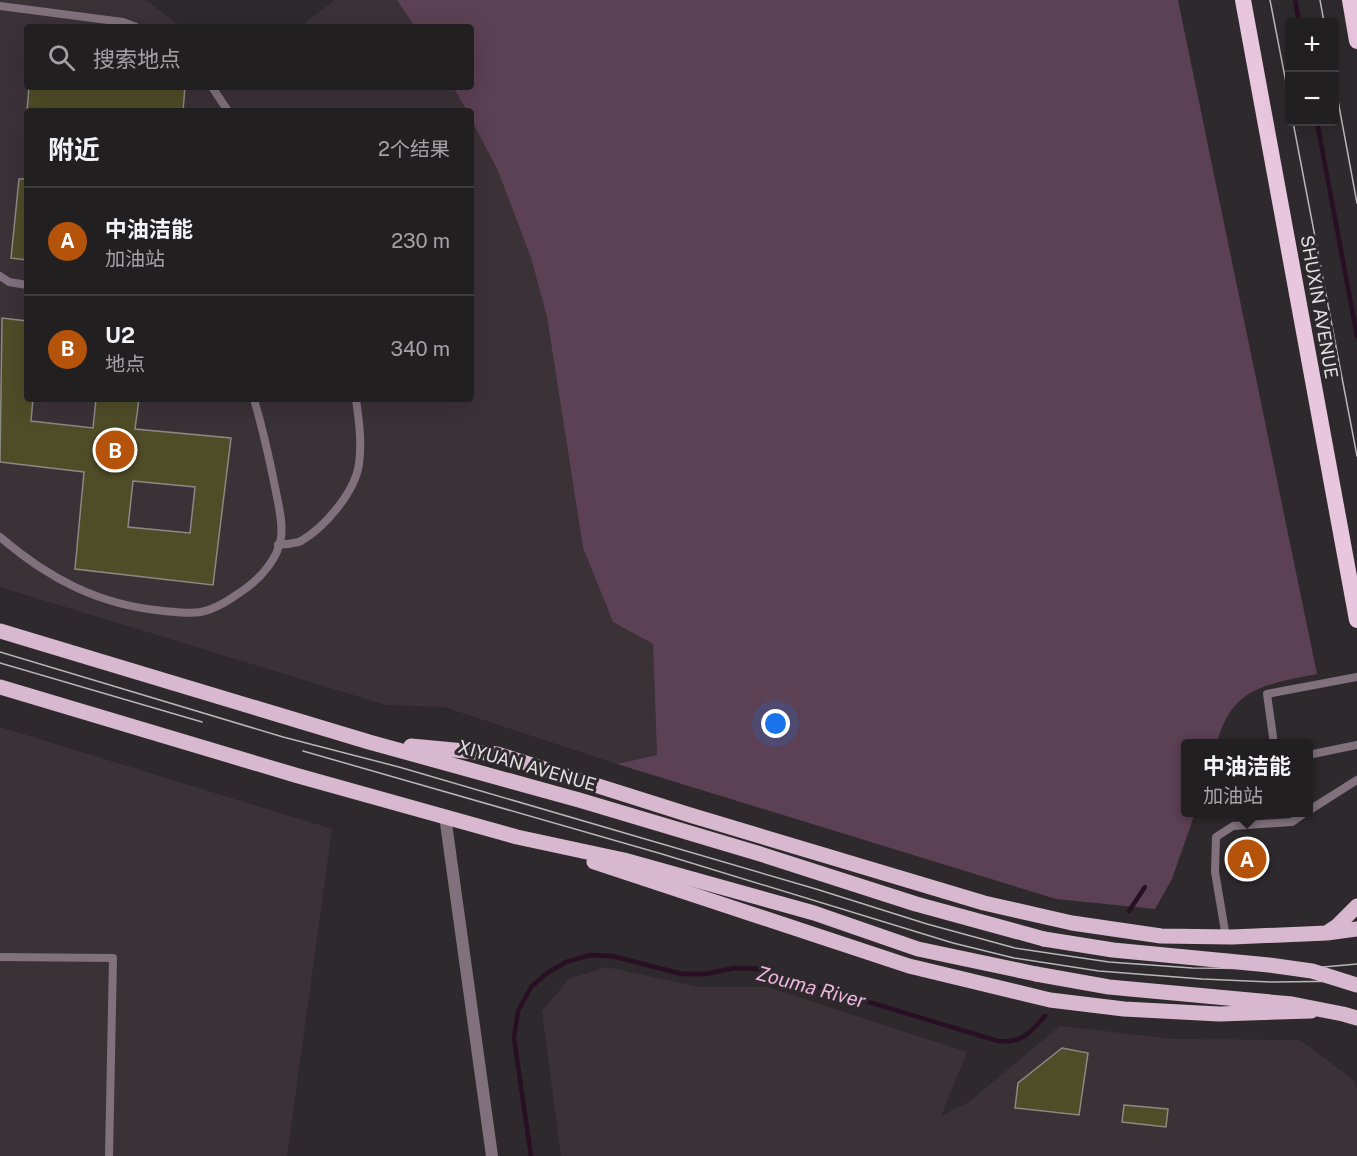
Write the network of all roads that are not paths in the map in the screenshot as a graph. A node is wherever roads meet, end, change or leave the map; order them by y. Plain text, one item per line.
1 (1243, 0) edge
2 (1350, 0) edge
3 (0, 6) edge
4 (128, 24) edge
5 (1357, 41) edge
6 (214, 90) edge
7 (226, 108) edge
8 (0, 276) edge
9 (24, 284) edge
10 (255, 402) edge
11 (356, 402) edge
12 (0, 537) edge
13 (278, 545) junction
14 (1357, 620) edge
15 (0, 632) edge
16 (1357, 677) edge
17 (0, 687) edge
18 (1273, 739) edge
19 (369, 742) junction
20 (1357, 745) edge
21 (1313, 754) edge
22 (1357, 780) edge
23 (1313, 808) edge
24 (445, 816) junction
25 (1300, 817) edge
26 (517, 837) junction
27 (1357, 906) edge
28 (1357, 929) edge
29 (1327, 933) junction
30 (1226, 937) junction
31 (0, 957) edge
32 (1357, 985) edge
33 (1357, 1009) edge
34 (1357, 1018) edge
35 (109, 1156) edge
36 (492, 1156) edge

1 - 14 highway, SHUXIN AVENUE
2 - 5 highway
3 - 4 lane
6 - 7 lane
8 - 9 lane
10 - 13 lane
11 - 13 lane
12 - 13 lane
15 - 19 main road, XIYUAN AVENUE
16 - 18 lane
17 - 24 main road
19 - 30 main road
19 - 32 main road, XIYUAN AVENUE, bridge
20 - 21 lane
22 - 23 lane
24 - 26 main road
24 - 36 street
25 - 30 lane
26 - 33 main road
26 - 34 main road, bridge
27 - 29 main road
28 - 29 main road
29 - 30 main road
31 - 35 lane

